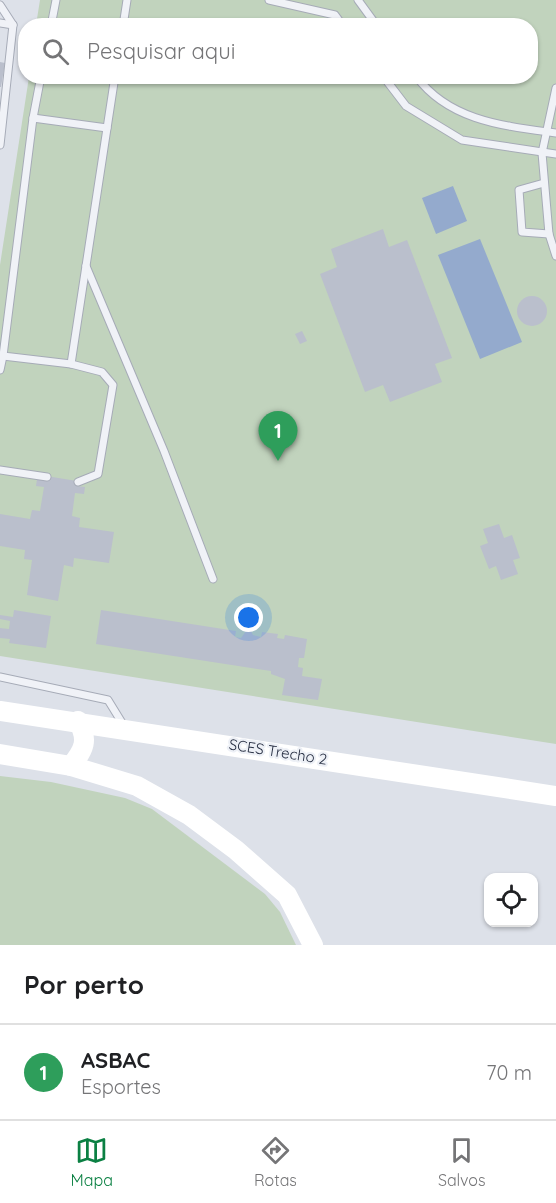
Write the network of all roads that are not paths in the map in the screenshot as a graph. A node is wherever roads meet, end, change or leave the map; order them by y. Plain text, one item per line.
1 (56, 0) edge
2 (127, 0) edge
3 (269, 0) edge
4 (358, 0) edge
5 (0, 4) edge
6 (53, 18) edge
7 (124, 18) edge
8 (337, 18) edge
9 (371, 18) edge
10 (0, 23) edge
11 (13, 25) junction
12 (39, 84) edge
13 (114, 84) edge
14 (389, 84) edge
15 (422, 84) edge
16 (556, 88) edge
17 (33, 118) junction
18 (107, 128) junction
19 (544, 132) junction
20 (556, 133) edge
21 (0, 145) edge
22 (542, 153) junction
23 (556, 154) edge
24 (544, 183) junction
25 (549, 234) junction
26 (556, 256) edge
27 (86, 266) junction
28 (3, 356) junction
29 (71, 364) junction
30 (0, 370) edge
31 (0, 470) edge
32 (46, 477) dead end
33 (78, 482) dead end
34 (213, 579) dead end
35 (0, 677) edge
36 (0, 711) edge
37 (78, 721) junction
38 (125, 728) junction
39 (0, 754) edge
40 (71, 766) junction
41 (556, 796) edge
42 (313, 945) edge

1 - 6 lane
2 - 7 lane
3 - 8 lane
4 - 9 lane
5 - 11 lane
10 - 11 lane
11 - 21 lane
12 - 17 lane
13 - 18 lane
14 - 22 lane
15 - 19 lane
16 - 19 lane
17 - 18 lane
17 - 28 lane
18 - 27 lane
19 - 20 lane
19 - 22 lane
22 - 23 lane
22 - 24 lane
24 - 25 lane
24 - 25 lane
25 - 26 lane
27 - 29 lane
27 - 34 lane
28 - 29 lane
28 - 30 lane
29 - 33 lane
31 - 32 lane
35 - 38 lane
36 - 37 main road, SCES Trecho 2
37 - 38 main road, SCES Trecho 2
37 - 40 main road
38 - 41 main road, SCES Trecho 2
39 - 40 main road
40 - 42 main road

